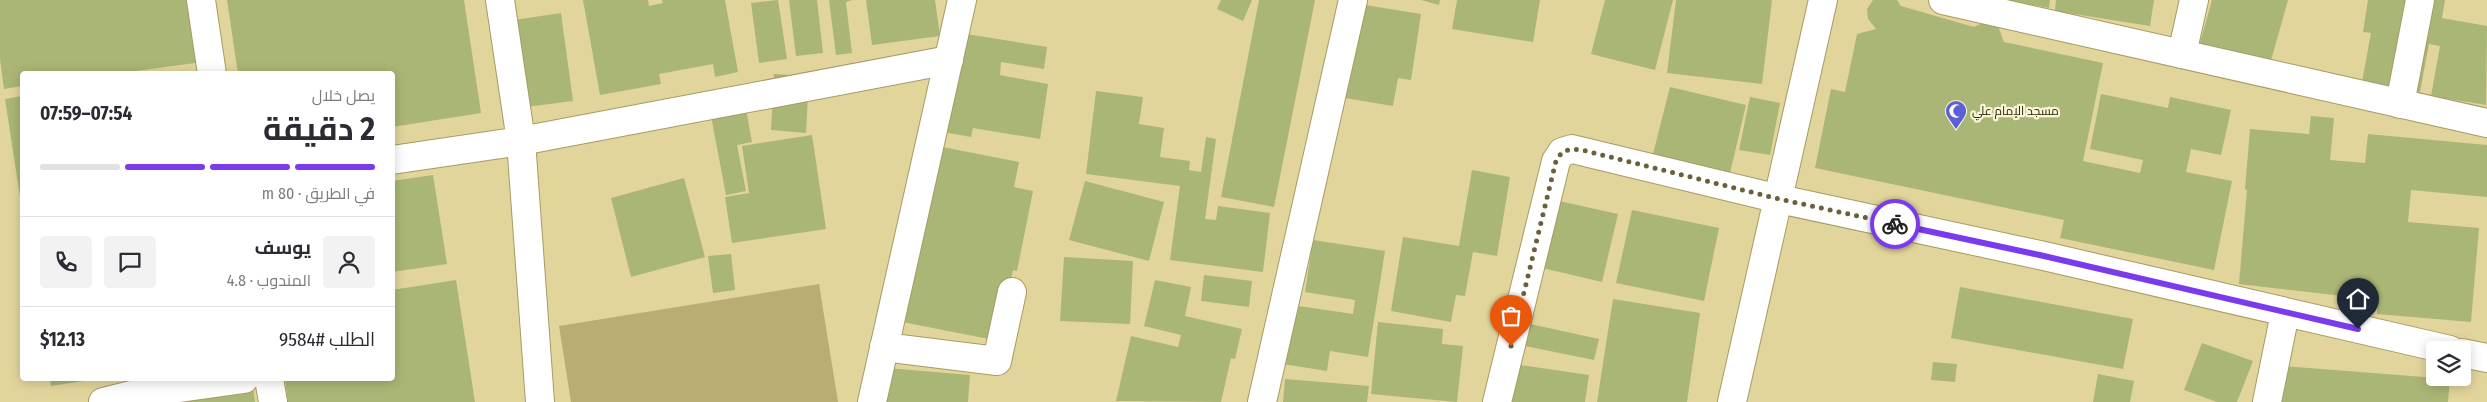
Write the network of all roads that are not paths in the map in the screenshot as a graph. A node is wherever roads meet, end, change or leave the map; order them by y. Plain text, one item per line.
1 (201, 0) edge
2 (500, 0) edge
3 (962, 0) edge
4 (1353, 0) edge
5 (1823, 0) edge
6 (1943, 0) edge
7 (2194, 0) edge
8 (2420, 0) edge
9 (2182, 54) junction
10 (950, 60) junction
11 (212, 71) edge
12 (2400, 104) junction
13 (2487, 123) edge
14 (521, 141) junction
15 (395, 160) edge
16 (1779, 199) junction
17 (1012, 292) dead end
18 (2285, 313) junction
19 (2426, 345) edge
20 (884, 347) junction
21 (2471, 355) edge
22 (2487, 358) edge
23 (229, 381) edge
24 (270, 381) edge
25 (103, 402) edge
26 (273, 402) edge
27 (540, 402) edge
28 (872, 402) edge
29 (1262, 402) edge
30 (1497, 402) edge
31 (1732, 402) edge
32 (2267, 402) edge

1 - 11 street
2 - 14 street
3 - 10 street
4 - 29 street
5 - 16 street
6 - 9 street
7 - 9 street
8 - 12 street
9 - 12 street
10 - 14 street
10 - 20 street
12 - 13 street
14 - 15 street
14 - 27 street
16 - 18 street
16 - 30 street
16 - 31 street
17 - 20 street
18 - 19 street
18 - 32 street
20 - 28 street
21 - 22 street
23 - 25 street
24 - 26 street

